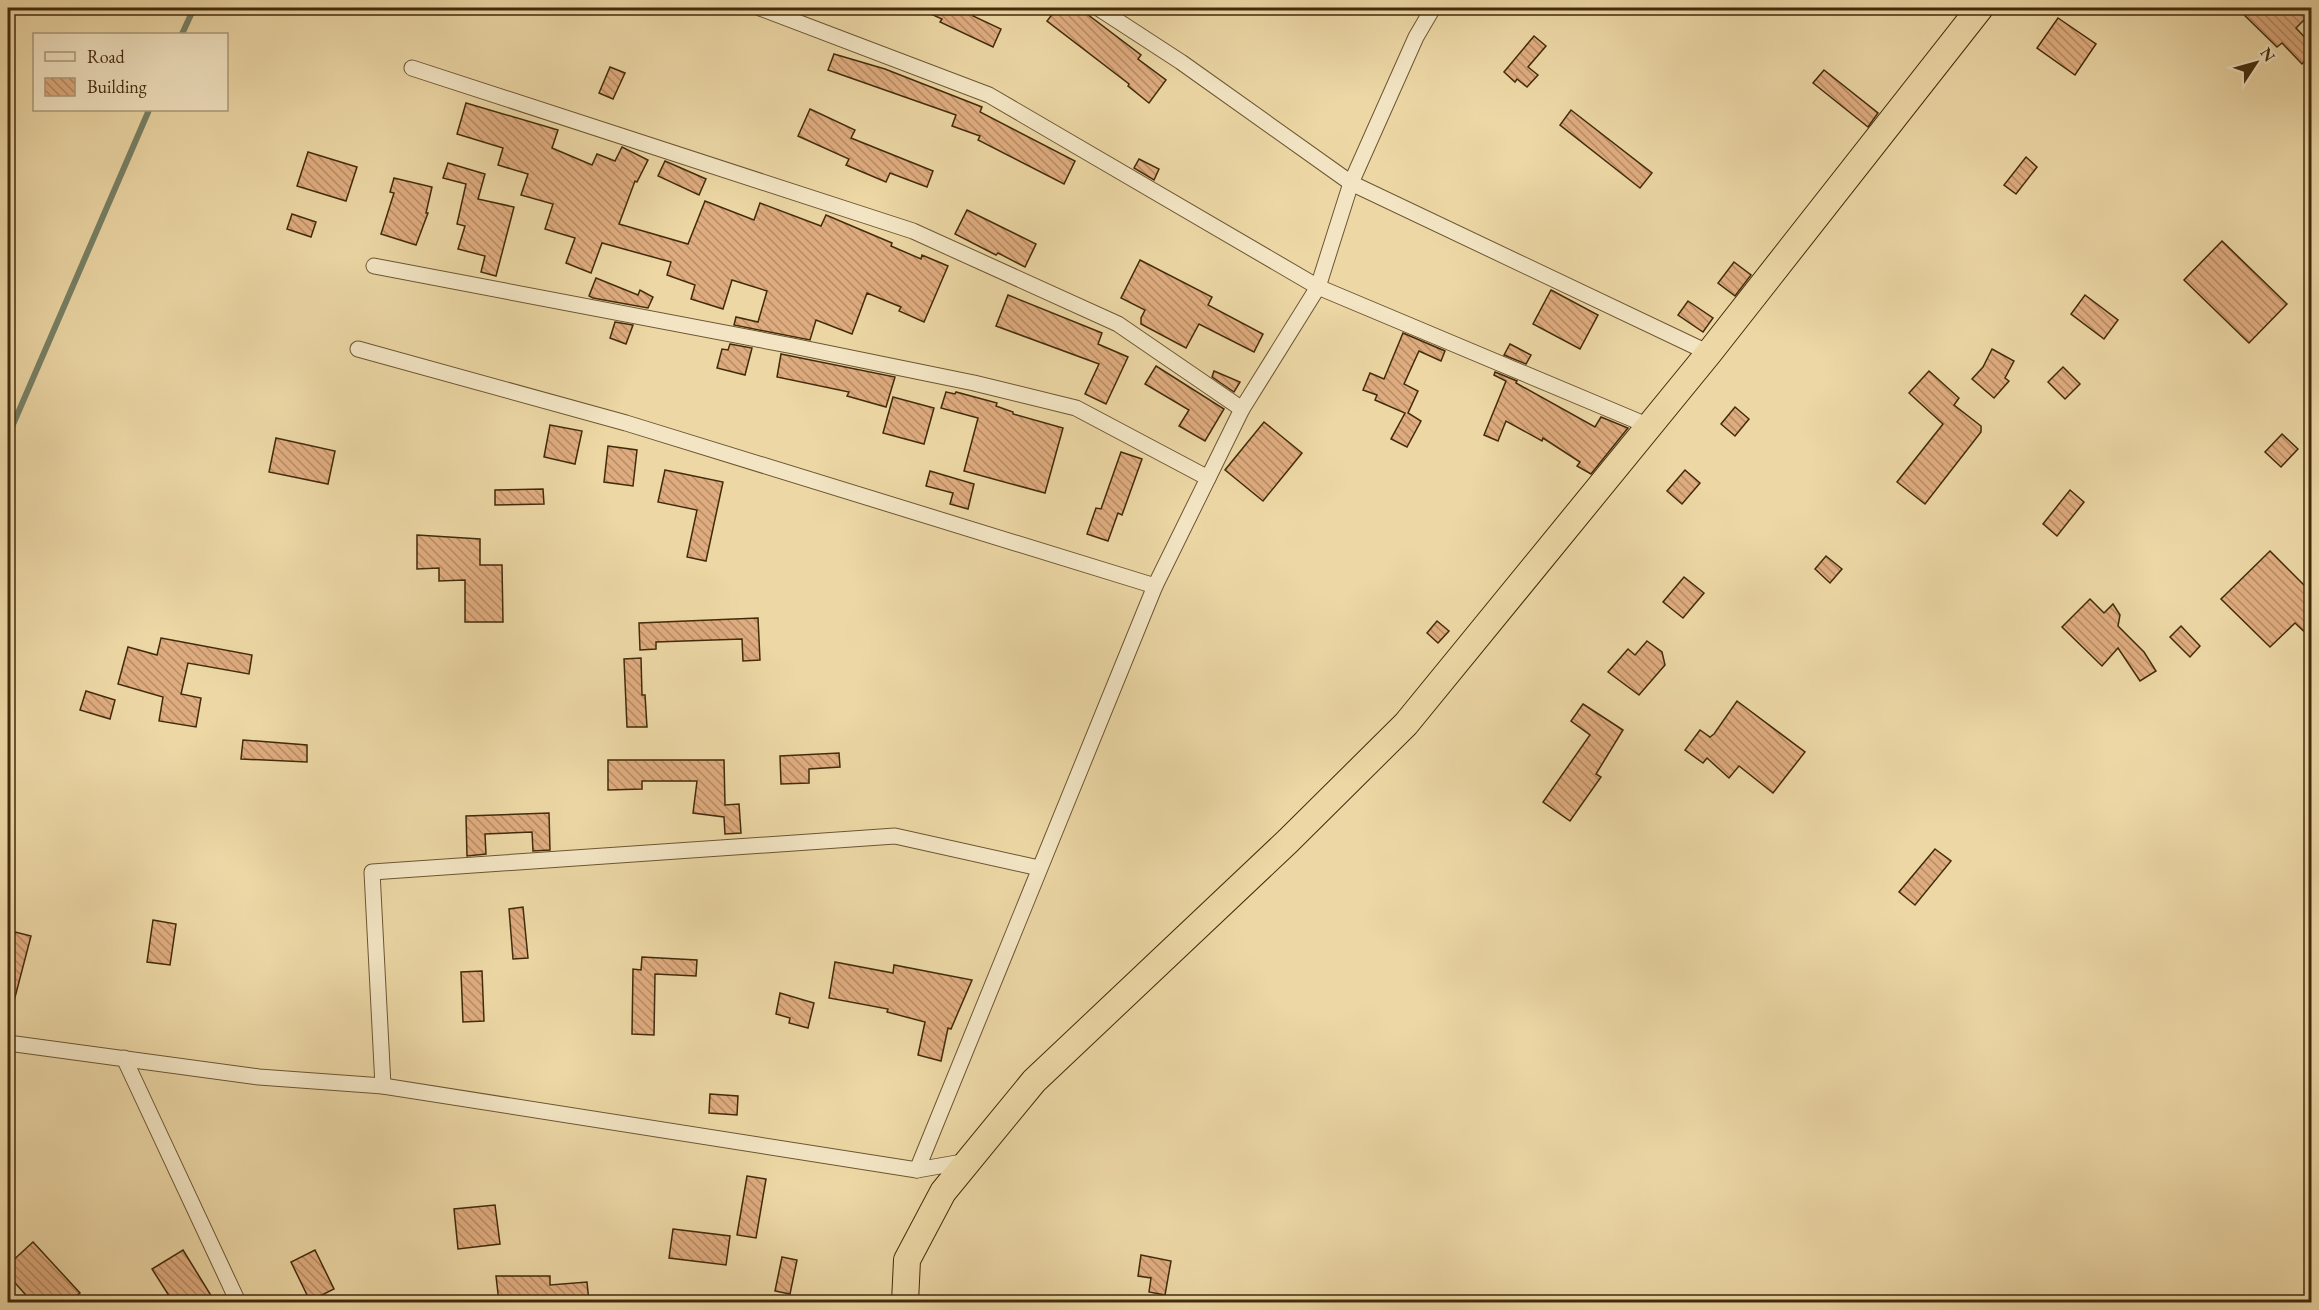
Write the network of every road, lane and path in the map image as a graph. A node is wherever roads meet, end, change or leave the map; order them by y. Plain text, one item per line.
1 (760, 8) edge
2 (1098, 8) edge
3 (1433, 8) edge
4 (1980, 8) edge
5 (412, 68) dead end
6 (1350, 183) junction
7 (375, 266) dead end
8 (1318, 287) junction
9 (358, 348) dead end
10 (1709, 353) junction
11 (1242, 409) junction
12 (1649, 426) junction
13 (1208, 477) junction
14 (1155, 586) junction
15 (1039, 868) junction
16 (8, 1043) edge
17 (124, 1058) junction
18 (383, 1086) junction
19 (968, 1161) junction
20 (917, 1170) junction
21 (238, 1302) edge
22 (905, 1302) edge

1 - 8 street
2 - 6 street
3 - 6 street
4 - 10 highway
5 - 11 street
6 - 8 street
6 - 10 street
7 - 13 street
8 - 11 street
8 - 12 street
9 - 14 street
10 - 12 highway
11 - 13 street
12 - 19 highway
13 - 14 street
14 - 15 street
15 - 18 street
15 - 20 street
16 - 17 street
17 - 18 street
17 - 21 street
18 - 20 street
19 - 20 street
19 - 22 highway

